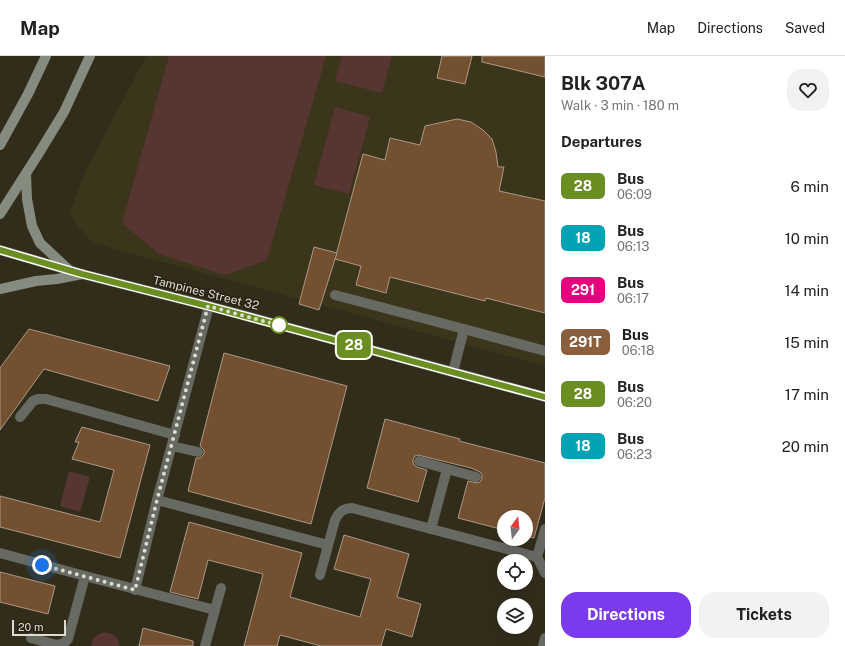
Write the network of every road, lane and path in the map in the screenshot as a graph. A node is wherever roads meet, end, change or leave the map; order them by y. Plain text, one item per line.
1 (46, 56) edge
2 (90, 56) edge
3 (0, 144) edge
4 (26, 174) junction
5 (0, 214) edge
6 (0, 250) edge
7 (69, 270) junction
8 (82, 274) junction
9 (0, 289) edge
10 (335, 295) dead end
11 (208, 306) junction
12 (464, 329) junction
13 (545, 351) edge
14 (453, 372) junction
15 (545, 397) edge
16 (20, 417) dead end
17 (175, 435) junction
18 (172, 446) junction
19 (198, 452) dead end
20 (419, 461) dead end
21 (447, 469) junction
22 (476, 476) dead end
23 (157, 500) junction
24 (431, 529) junction
25 (545, 529) edge
26 (328, 545) junction
27 (0, 553) edge
28 (537, 557) junction
29 (545, 574) edge
30 (320, 575) dead end
31 (85, 576) junction
32 (221, 588) dead end
33 (135, 590) junction
34 (215, 610) junction
35 (31, 638) dead end
36 (545, 638) edge
37 (205, 646) edge
38 (543, 646) edge

1 - 3 main road
2 - 4 main road
4 - 5 main road
4 - 7 main road
6 - 7 street, Tampines Street 32
7 - 8 street, Tampines Street 32
8 - 9 main road
8 - 11 street, Tampines Street 32
10 - 12 street
11 - 14 street, Tampines Street 32
11 - 17 street
12 - 13 street
12 - 14 street
14 - 15 street, Tampines Street 32
16 - 17 street
17 - 18 street
18 - 19 street
18 - 23 street
20 - 21 street
21 - 22 street
21 - 24 street
23 - 26 street
23 - 33 street
24 - 26 street
24 - 28 street
25 - 28 street
26 - 30 street
27 - 31 street
28 - 29 street
31 - 33 street
31 - 35 street
32 - 34 street
33 - 34 street
34 - 37 street
36 - 38 street

